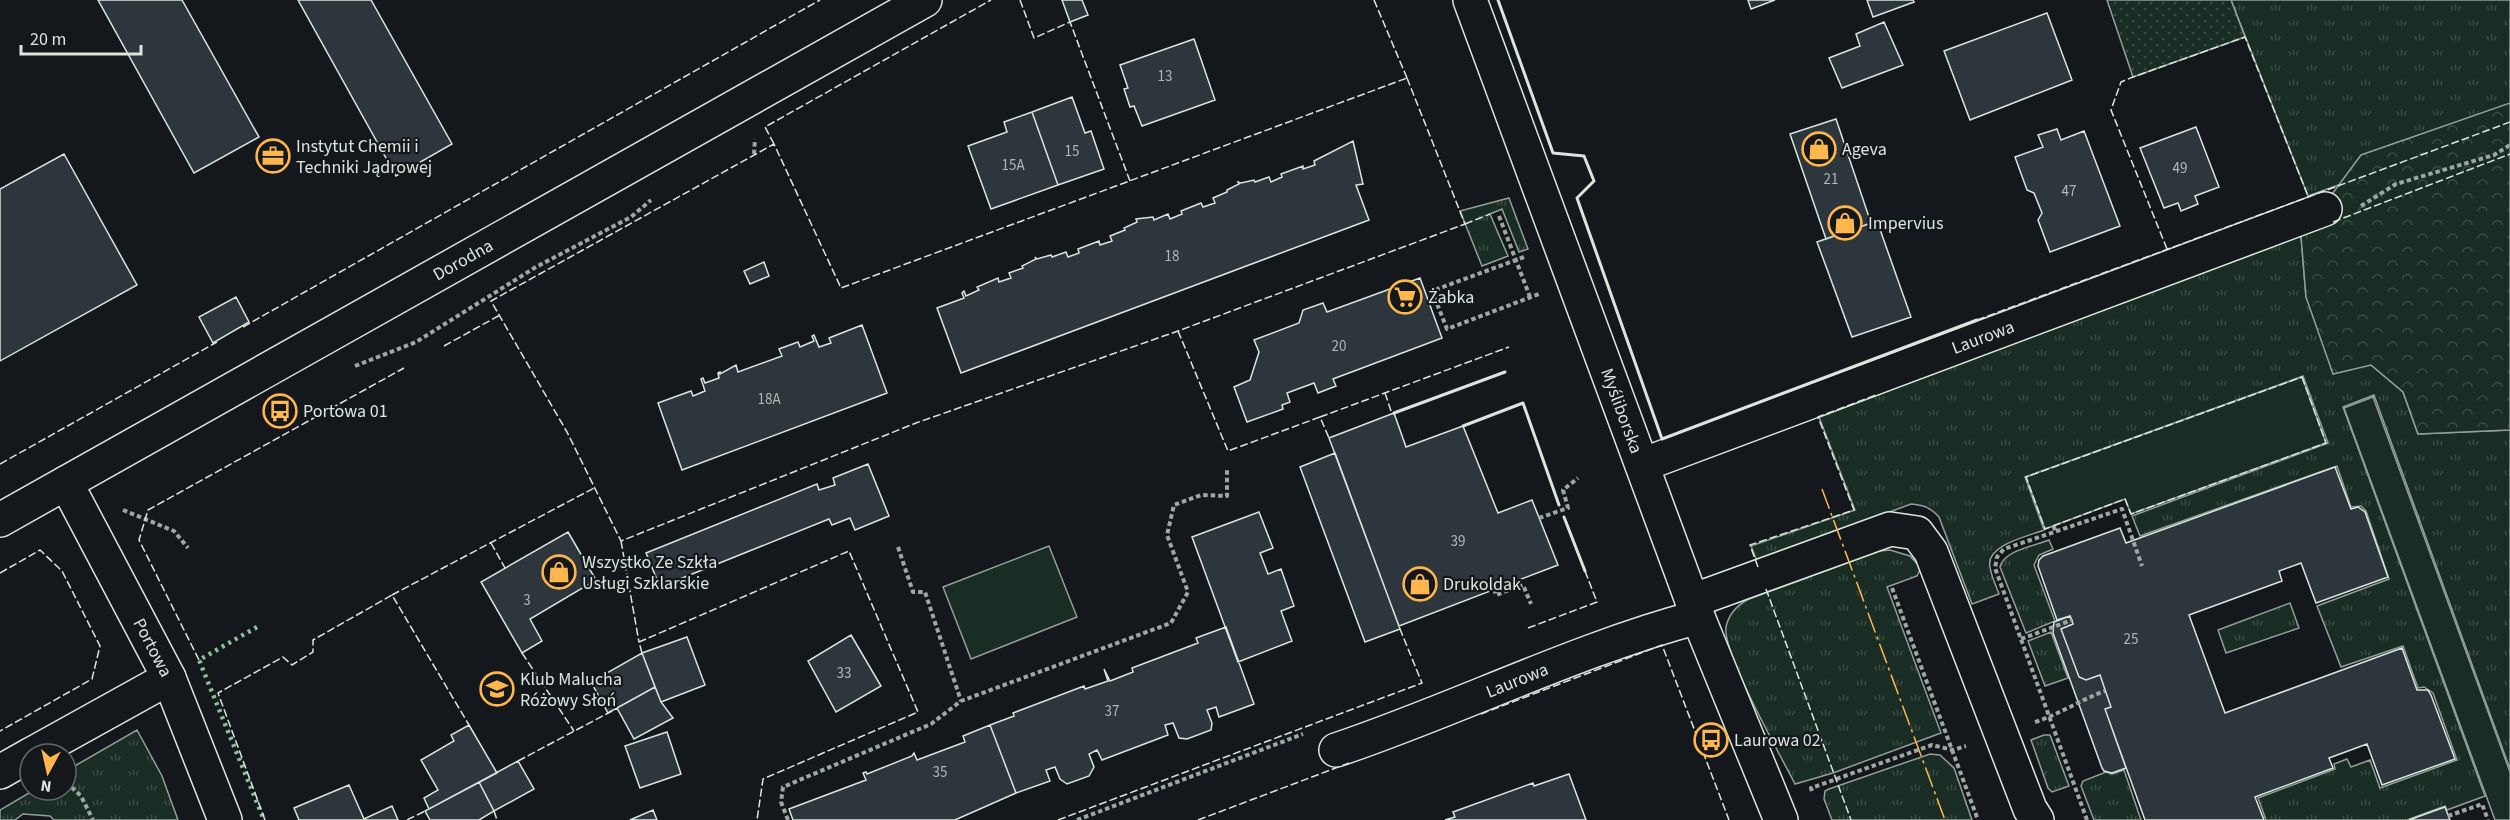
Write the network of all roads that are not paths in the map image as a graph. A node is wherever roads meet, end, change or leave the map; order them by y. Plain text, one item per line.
1 (925, 0) edge
2 (1470, 0) edge
3 (2325, 209) road end
4 (1642, 465) junction
5 (66, 483) junction
6 (0, 520) edge
7 (1695, 609) junction
8 (169, 678) junction
9 (54, 742) edge
10 (1336, 750) road end
11 (18, 762) edge
12 (0, 772) edge
13 (225, 820) edge
14 (1781, 820) edge
15 (2037, 820) edge

1 - 5 street, Dorodna
2 - 4 street, Myśliborska
3 - 4 street, Laurowa
4 - 7 street, Myśliborska
5 - 6 street, Dorodna
5 - 8 street, Portowa
7 - 10 street, Laurowa
7 - 14 street, Myśliborska
7 - 15 street, Laurowa
8 - 9 street
8 - 13 street, Portowa
11 - 12 street

